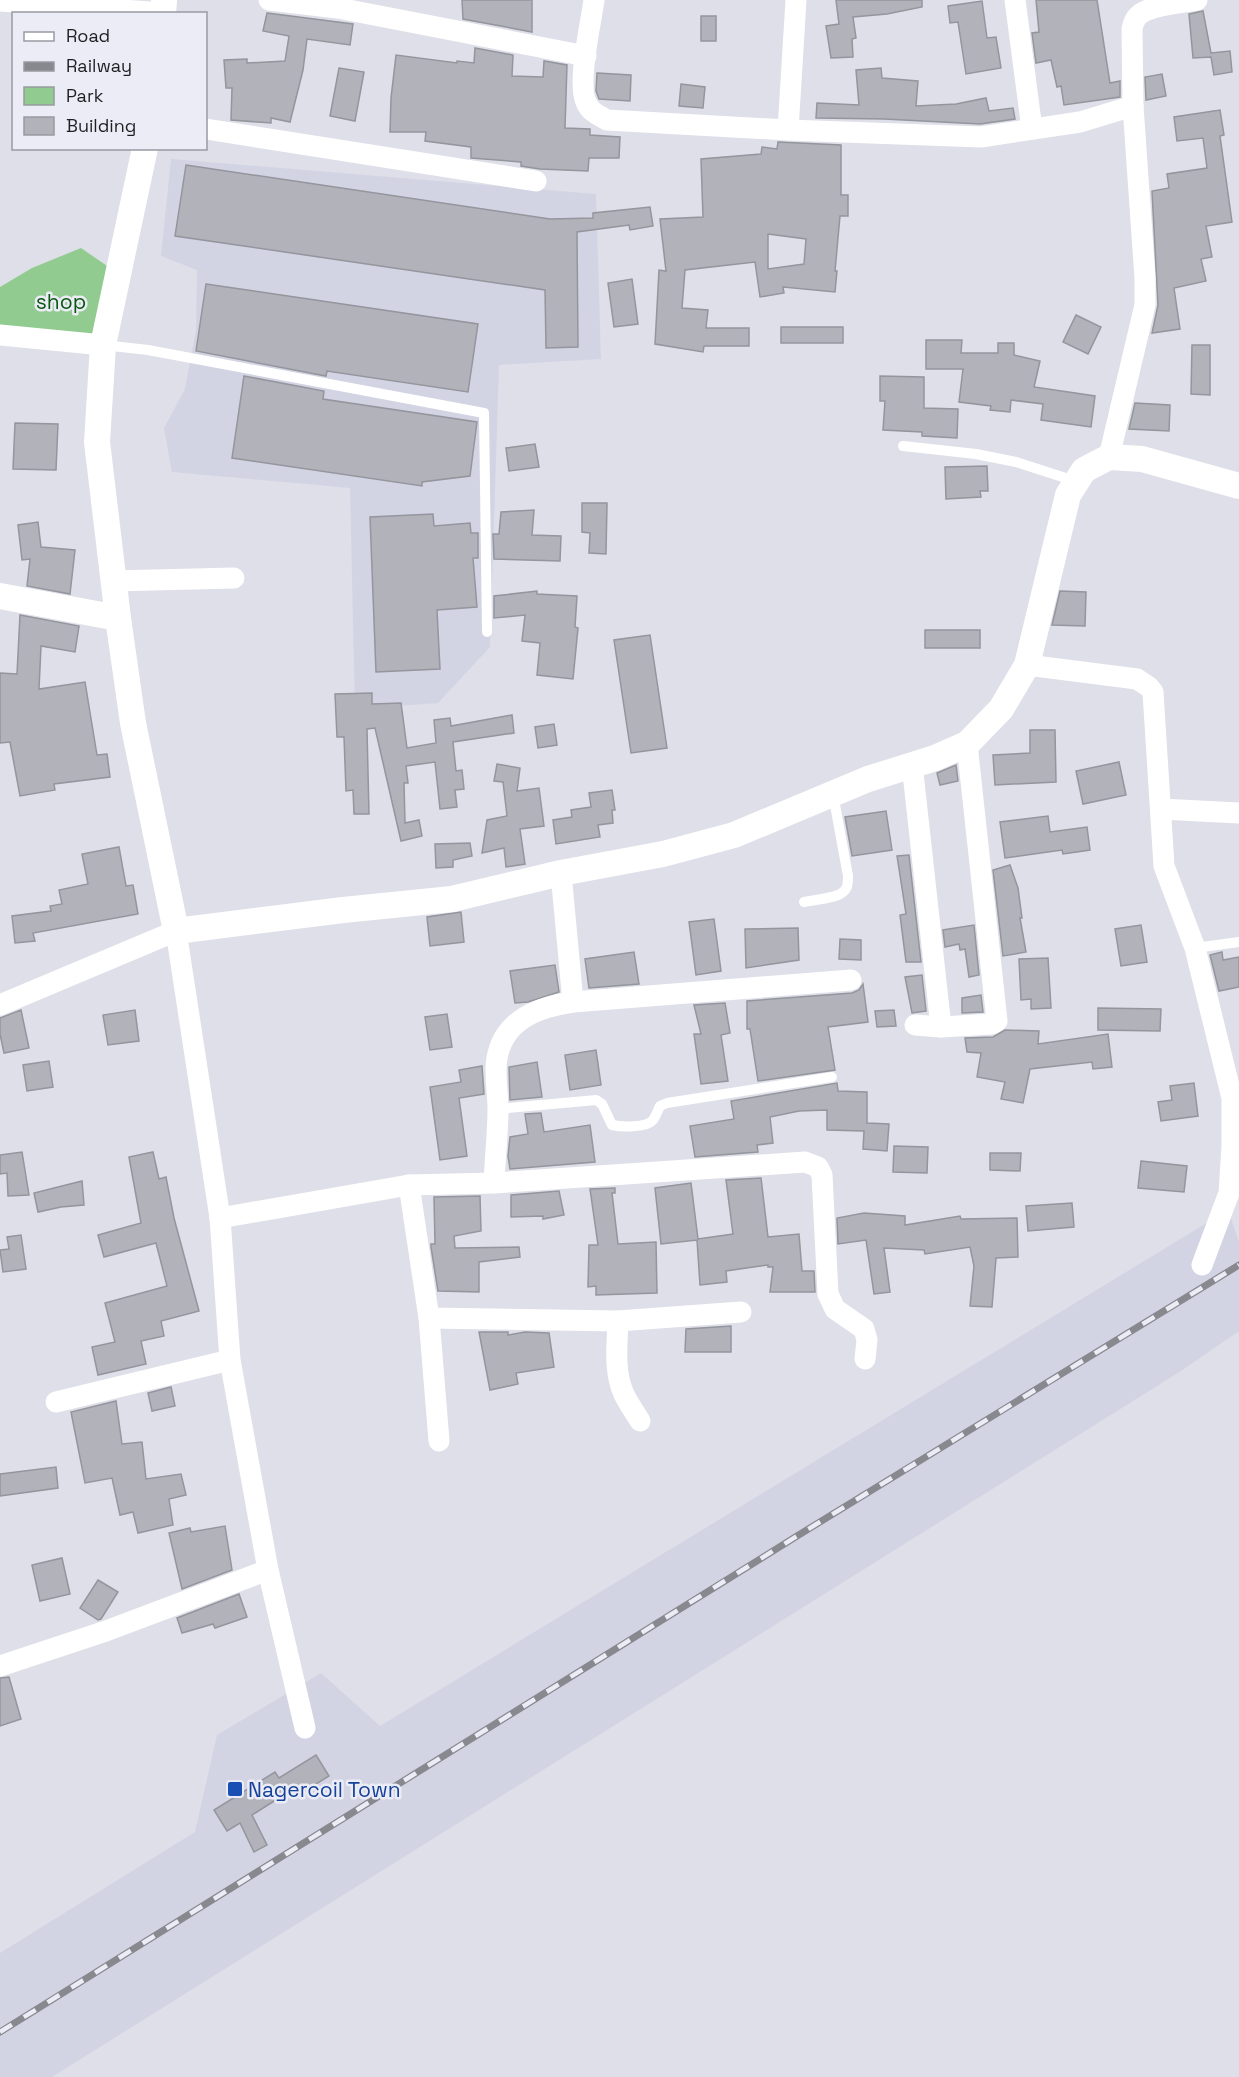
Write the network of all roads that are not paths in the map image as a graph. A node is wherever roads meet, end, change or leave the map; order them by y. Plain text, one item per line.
1 (269, 0) edge
2 (594, 0) edge
3 (796, 0) edge
4 (1015, 0) edge
5 (1197, 0) edge
6 (0, 1) edge
7 (164, 9) edge
8 (586, 56) junction
9 (1133, 106) junction
10 (207, 129) edge
11 (788, 129) junction
12 (1032, 129) junction
13 (145, 150) edge
14 (536, 181) dead end
15 (0, 335) edge
16 (114, 346) junction
17 (903, 446) dead end
18 (1109, 457) junction
19 (1076, 481) junction
20 (1239, 486) edge
21 (234, 578) dead end
22 (113, 581) junction
23 (0, 596) edge
24 (118, 618) junction
25 (488, 632) dead end
26 (1027, 665) junction
27 (967, 744) junction
28 (912, 764) junction
29 (833, 794) junction
30 (1161, 809) junction
31 (1239, 813) edge
32 (561, 873) junction
33 (804, 902) dead end
34 (176, 931) junction
35 (1239, 942) edge
36 (1195, 948) junction
37 (850, 980) dead end
38 (573, 1002) junction
39 (0, 1005) edge
40 (915, 1025) dead end
41 (942, 1027) junction
42 (832, 1077) dead end
43 (498, 1109) junction
44 (494, 1183) junction
45 (409, 1185) junction
46 (220, 1218) junction
47 (1202, 1265) dead end
48 (741, 1312) dead end
49 (429, 1318) junction
50 (618, 1321) junction
51 (865, 1359) dead end
52 (230, 1360) junction
53 (56, 1402) dead end
54 (640, 1421) dead end
55 (439, 1441) dead end
56 (268, 1570) junction
57 (0, 1666) edge
58 (305, 1728) dead end

1 - 8 street
2 - 8 street
3 - 11 street
4 - 12 street
5 - 9 street
6 - 7 street
8 - 11 street
9 - 12 street
9 - 18 street
10 - 14 street
11 - 12 street
13 - 16 street
15 - 16 street
16 - 22 street
16 - 25 lane
17 - 19 lane
18 - 19 street
18 - 20 street
19 - 26 street
21 - 22 street
22 - 24 street
23 - 24 street
24 - 34 street
26 - 27 street
26 - 30 street
27 - 28 street
27 - 41 street
28 - 29 street
28 - 41 street
29 - 32 street
29 - 33 lane
30 - 31 street
30 - 36 street
32 - 34 street
32 - 38 street
34 - 39 street
34 - 46 street
35 - 36 lane
36 - 47 street
37 - 38 street
38 - 43 street
40 - 41 street
42 - 43 lane
43 - 44 street
44 - 45 street
44 - 51 street
45 - 46 street
45 - 49 street
46 - 52 street
48 - 50 street
49 - 50 street
49 - 55 street
50 - 54 street
52 - 53 street
52 - 56 street
56 - 57 street
56 - 58 street

